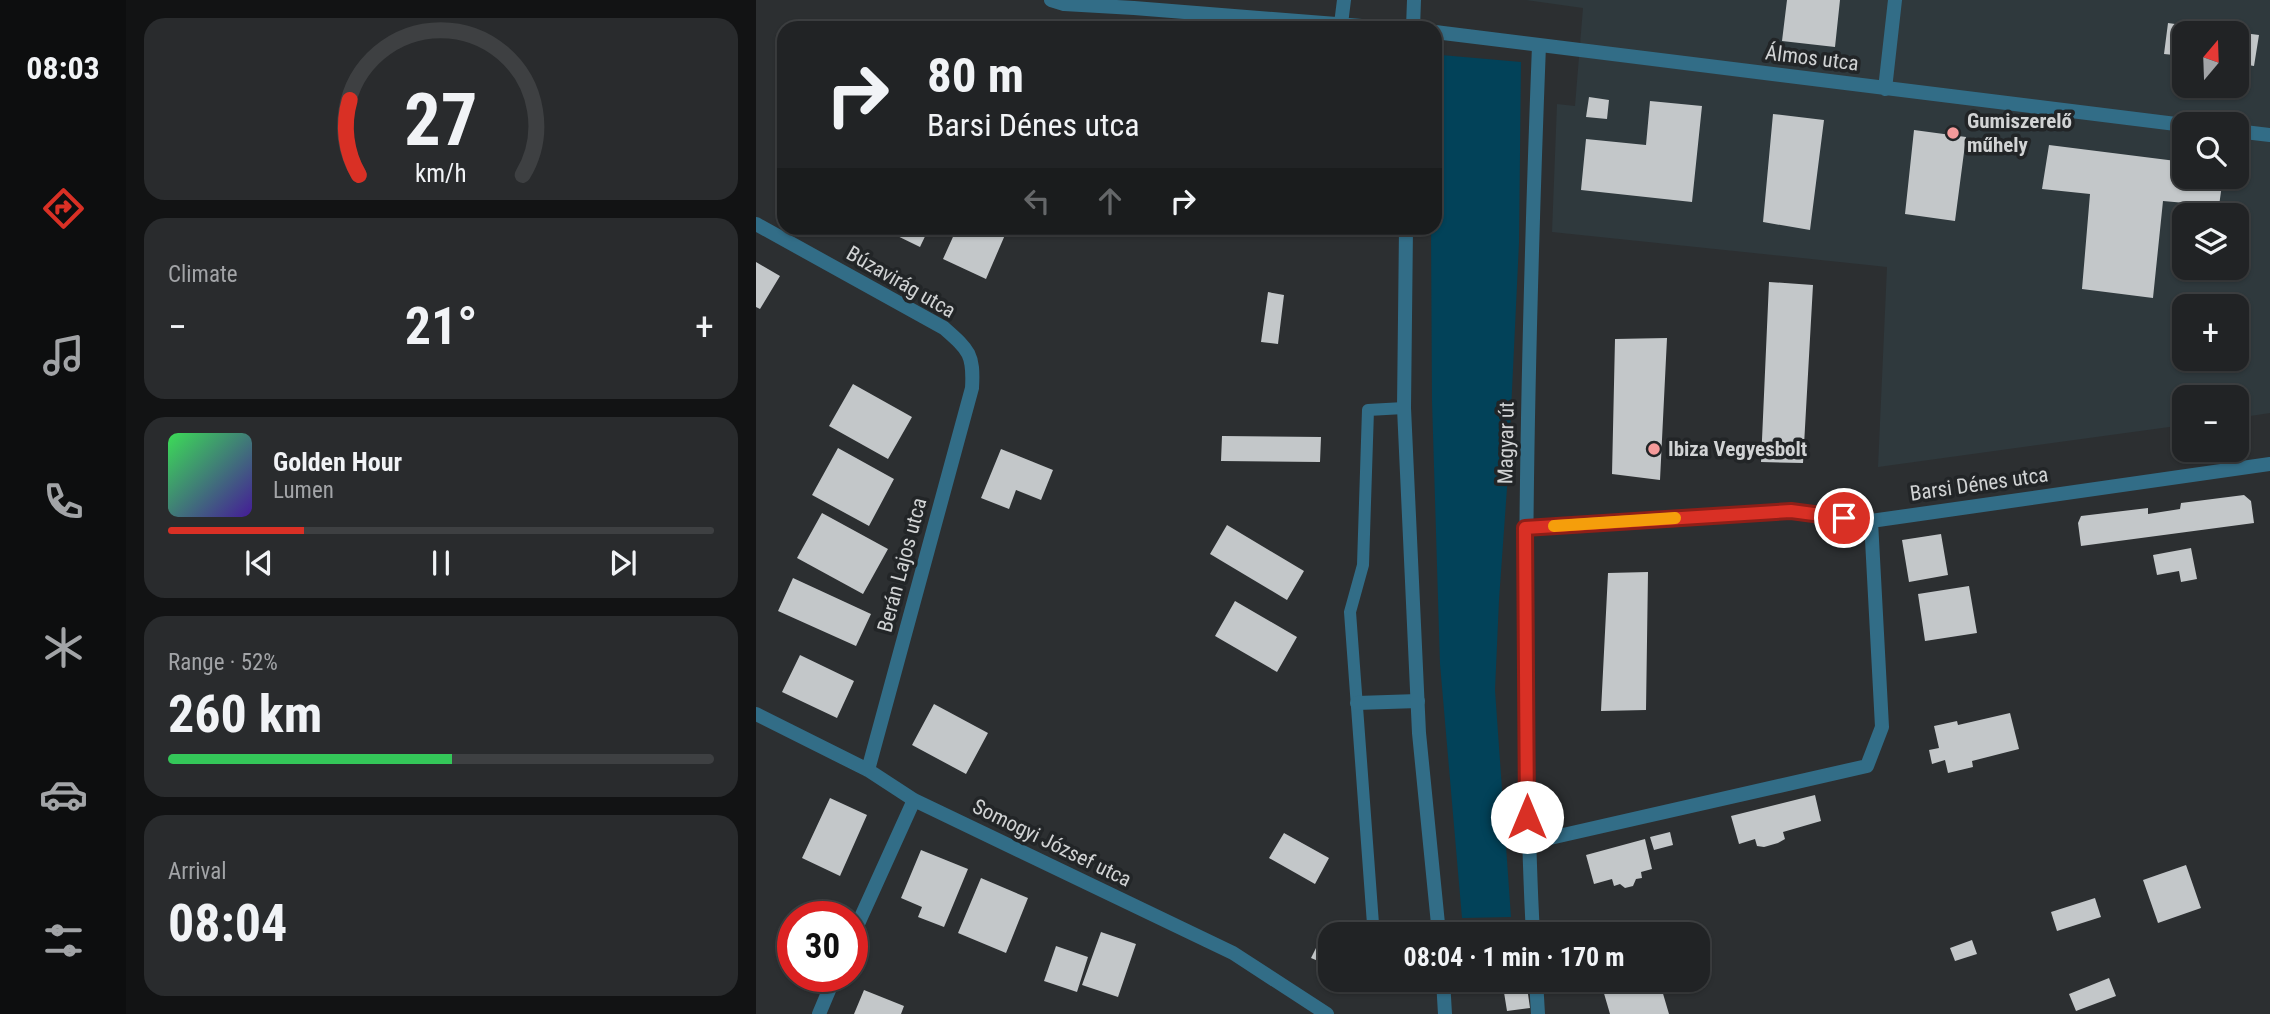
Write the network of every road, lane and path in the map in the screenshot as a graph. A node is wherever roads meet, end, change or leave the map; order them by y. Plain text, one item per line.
1 (1051, 0) edge
2 (1344, 0) edge
3 (1414, 0) edge
4 (1895, 0) edge
5 (1134, 4) edge
6 (1310, 21) edge
7 (1341, 21) edge
8 (1413, 21) edge
9 (1442, 33) edge
10 (1539, 45) junction
11 (1885, 89) junction
12 (2172, 124) edge
13 (2249, 133) edge
14 (2270, 135) edge
15 (756, 224) edge
16 (1406, 235) edge
17 (973, 369) joint
18 (1404, 408) junction
19 (2270, 464) edge
20 (1871, 521) junction
21 (1525, 528) junction
22 (1418, 701) junction
23 (1357, 703) junction
24 (756, 714) edge
25 (868, 770) junction
26 (914, 800) junction
27 (1528, 843) junction
28 (868, 902) edge
29 (1373, 922) edge
30 (1438, 922) edge
31 (1532, 922) edge
32 (829, 992) edge
33 (1444, 992) edge
34 (1536, 992) edge
35 (820, 1014) edge
36 (1327, 1014) edge
37 (1445, 1014) edge
38 (1538, 1014) edge

1 - 5 street
2 - 7 street
3 - 8 street
4 - 11 street
5 - 6 street
9 - 10 street, Álmos utca
10 - 11 street, Álmos utca
10 - 21 street, Magyar út
11 - 12 street, Álmos utca
13 - 14 street
15 - 17 street, Búzavirág utca
16 - 18 street
17 - 25 street, Berán Lajos utca
18 - 22 street
18 - 23 lane
19 - 20 street, Barsi Dénes utca
20 - 21 street, Barsi Dénes utca
20 - 27 street
21 - 27 street, Magyar út
22 - 23 street
22 - 30 street
23 - 29 lane
24 - 25 street, Somogyi József utca
25 - 26 street, Somogyi József utca
26 - 28 street
26 - 36 street, Somogyi József utca
27 - 31 street, Magyar út
32 - 35 street
33 - 37 street
34 - 38 street

